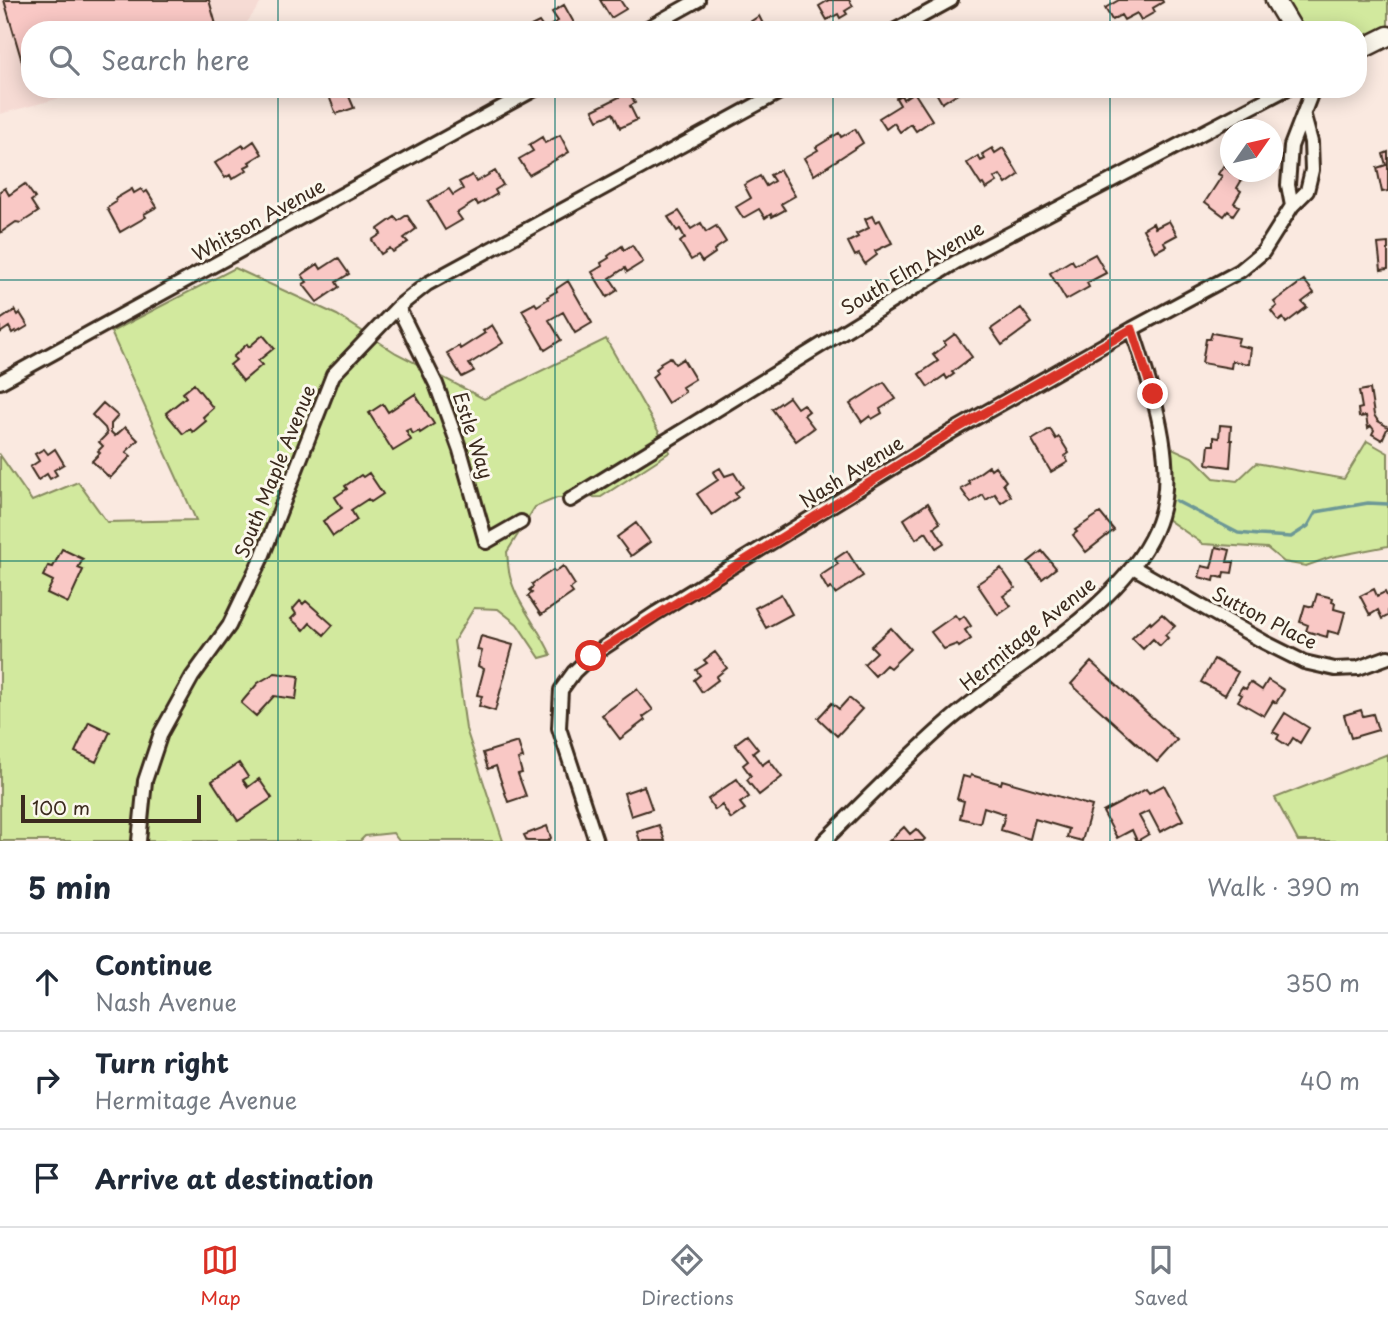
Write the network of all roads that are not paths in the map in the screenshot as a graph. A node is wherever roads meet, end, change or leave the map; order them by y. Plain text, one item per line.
1 (698, 0) edge
2 (951, 0) edge
3 (1275, 0) edge
4 (660, 21) edge
5 (912, 21) edge
6 (1288, 21) edge
7 (1388, 36) edge
8 (1367, 46) edge
9 (519, 98) edge
10 (768, 98) edge
11 (1269, 98) edge
12 (1310, 98) edge
13 (1304, 116) junction
14 (1292, 206) junction
15 (398, 307) junction
16 (1132, 329) junction
17 (0, 382) edge
18 (570, 500) dead end
19 (521, 522) dead end
20 (1133, 568) junction
21 (1388, 657) edge
22 (139, 841) edge
23 (596, 841) edge
24 (824, 841) edge

1 - 4 street
2 - 5 street
3 - 6 street
7 - 8 street
9 - 17 street, Whitson Avenue
10 - 15 street, South Maple Avenue
11 - 18 street, South Elm Avenue
12 - 13 street
13 - 14 street
13 - 14 street, Nash Avenue
14 - 16 street, Nash Avenue
15 - 19 street, Estle Way
15 - 22 street, South Maple Avenue
16 - 20 street, Hermitage Avenue
16 - 23 street, Nash Avenue
20 - 21 street, Sutton Place
20 - 24 street, Hermitage Avenue

